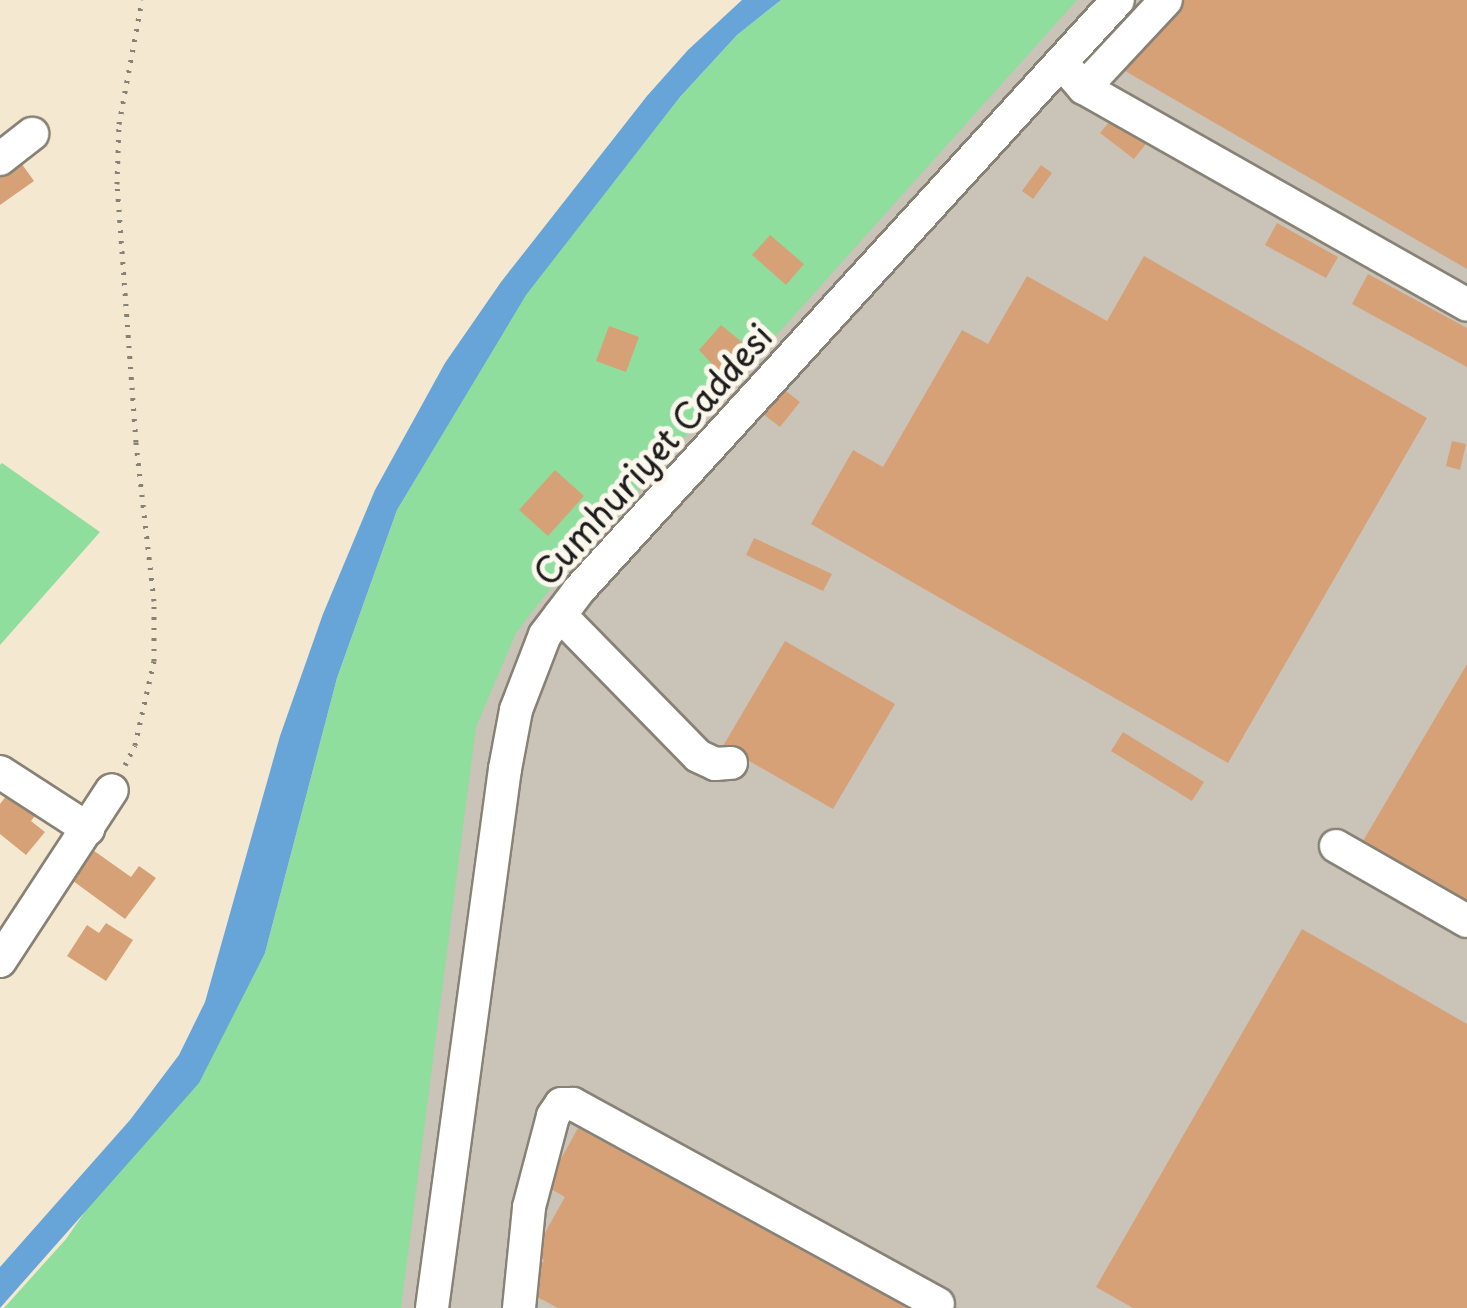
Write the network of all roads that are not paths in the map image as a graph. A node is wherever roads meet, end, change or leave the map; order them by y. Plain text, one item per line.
1 (1118, 0) edge
2 (1166, 0) edge
3 (1073, 76) junction
4 (32, 134) dead end
5 (0, 159) edge
6 (1467, 305) edge
7 (560, 615) junction
8 (731, 763) dead end
9 (0, 772) edge
10 (112, 790) road end
11 (88, 829) junction
12 (1336, 846) dead end
13 (1467, 921) edge
14 (0, 961) edge
15 (938, 1304) dead end
16 (432, 1308) edge
17 (519, 1308) edge

1 - 3 street, Cumhuriyet Caddesi
2 - 3 street
3 - 6 street
3 - 7 street, Cumhuriyet Caddesi
4 - 5 street
7 - 8 street
7 - 16 street, Cumhuriyet Caddesi
9 - 11 street
10 - 11 street
11 - 14 street
12 - 13 street
15 - 17 street

